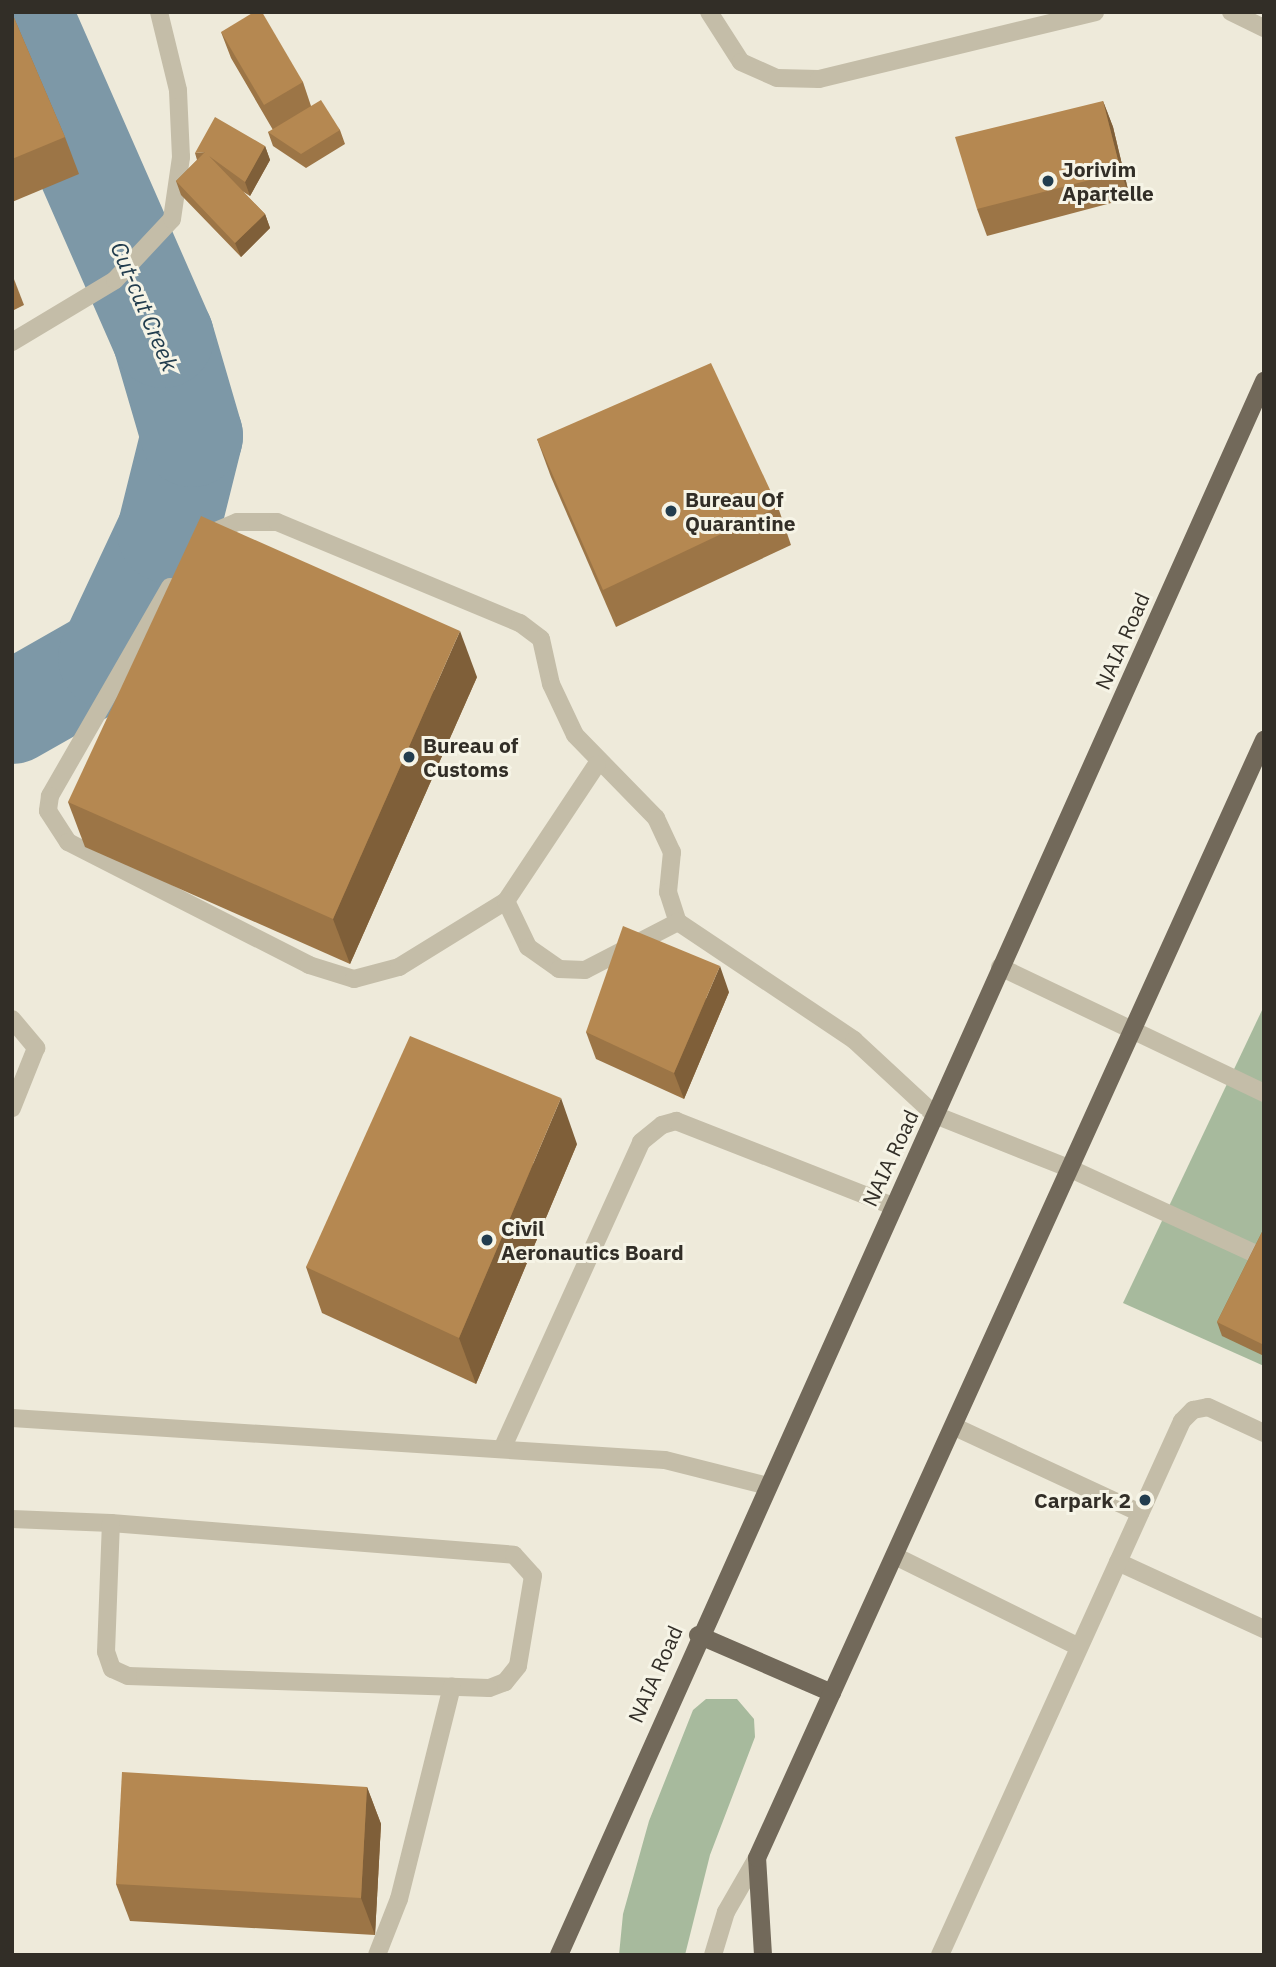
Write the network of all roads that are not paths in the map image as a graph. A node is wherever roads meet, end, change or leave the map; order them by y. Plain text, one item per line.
1 (159, 12) edge
2 (709, 12) edge
3 (1095, 12) edge
4 (1231, 12) edge
5 (1264, 28) edge
6 (12, 342) edge
7 (1264, 381) edge
8 (191, 550) edge
9 (178, 573) edge
10 (1264, 740) edge
11 (1258, 760) edge
12 (597, 764) junction
13 (506, 901) junction
14 (678, 922) junction
15 (1000, 967) junction
16 (12, 1019) edge
17 (1132, 1032) junction
18 (1264, 1093) edge
19 (12, 1108) edge
20 (935, 1115) junction
21 (1071, 1169) junction
22 (892, 1206) junction
23 (1262, 1257) edge
24 (12, 1418) edge
25 (955, 1427) junction
26 (1264, 1433) edge
27 (502, 1449) junction
28 (768, 1486) junction
29 (1140, 1513) junction
30 (12, 1519) edge
31 (111, 1523) junction
32 (895, 1556) junction
33 (1118, 1562) junction
34 (1264, 1629) edge
35 (698, 1635) junction
36 (1079, 1647) junction
37 (452, 1686) junction
38 (832, 1693) junction
39 (757, 1858) junction
40 (562, 1950) edge
41 (377, 1955) edge
42 (713, 1955) edge
43 (763, 1955) edge
44 (940, 1955) edge

1 - 6 street
2 - 3 street
4 - 5 street
7 - 15 main road, NAIA Road
8 - 12 street
9 - 13 street
10 - 11 main road
11 - 17 main road
12 - 13 street
12 - 14 street
13 - 14 street
14 - 20 street
15 - 17 street
15 - 20 main road, NAIA Road
16 - 19 street
17 - 18 street
17 - 21 main road
20 - 21 street
20 - 22 main road, NAIA Road
21 - 23 street
21 - 25 main road
22 - 27 street
22 - 28 main road, NAIA Road
24 - 27 street
25 - 29 street
25 - 32 main road
26 - 29 street
27 - 28 street
28 - 35 main road, NAIA Road
29 - 33 street
30 - 31 street
31 - 37 street
31 - 37 street
32 - 36 street
32 - 38 main road
33 - 34 street
33 - 36 street
35 - 38 main road
35 - 40 main road, NAIA Road
36 - 44 street
37 - 41 street
38 - 39 main road
39 - 42 street
39 - 43 main road

